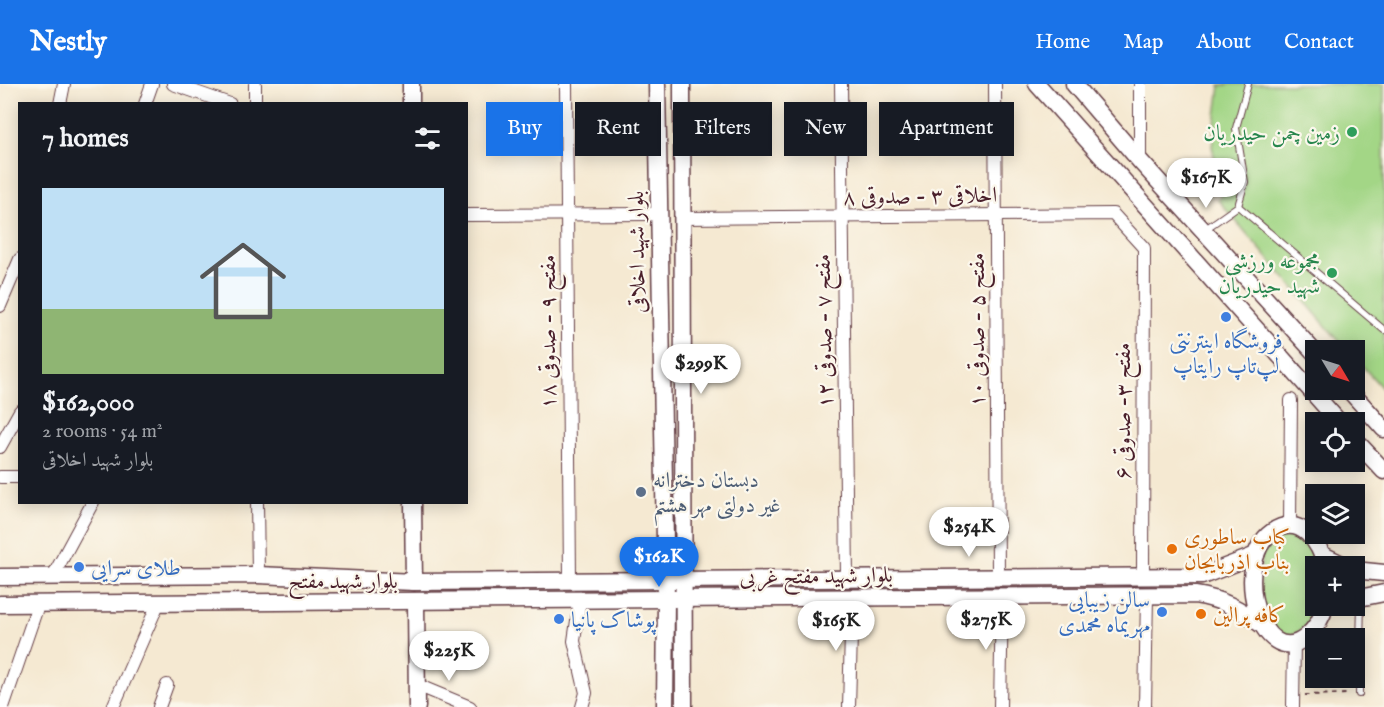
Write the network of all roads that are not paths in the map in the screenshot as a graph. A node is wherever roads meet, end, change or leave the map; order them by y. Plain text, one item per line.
1 (63, 84) edge
2 (152, 84) edge
3 (173, 84) edge
4 (255, 84) edge
5 (411, 84) edge
6 (566, 84) edge
7 (657, 84) edge
8 (682, 84) edge
9 (841, 84) edge
10 (995, 84) edge
11 (1037, 84) edge
12 (1074, 84) edge
13 (1140, 84) edge
14 (1248, 84) edge
15 (60, 102) edge
16 (146, 102) edge
17 (224, 102) edge
18 (255, 102) edge
19 (411, 102) edge
20 (1140, 161) junction
21 (1238, 206) junction
22 (567, 214) junction
23 (657, 214) junction
24 (468, 215) edge
25 (996, 215) junction
26 (843, 216) junction
27 (682, 218) junction
28 (1203, 231) junction
29 (1144, 248) joint
30 (18, 264) edge
31 (0, 306) edge
32 (1384, 330) edge
33 (1305, 342) edge
34 (1291, 400) dead end
35 (1358, 400) edge
36 (1330, 412) edge
37 (18, 415) edge
38 (1384, 429) edge
39 (0, 447) edge
40 (1365, 451) edge
41 (1384, 471) edge
42 (0, 477) edge
43 (18, 477) edge
44 (92, 504) edge
45 (257, 504) edge
46 (413, 504) edge
47 (1290, 526) junction
48 (1256, 555) junction
49 (1322, 556) edge
50 (1365, 571) edge
51 (1384, 573) edge
52 (258, 575) junction
53 (998, 575) junction
54 (1143, 575) junction
55 (0, 576) edge
56 (53, 576) junction
57 (847, 578) junction
58 (685, 579) junction
59 (715, 579) junction
60 (570, 580) junction
61 (637, 580) junction
62 (666, 580) junction
63 (414, 582) junction
64 (1384, 593) edge
65 (1147, 595) junction
66 (1002, 596) junction
67 (852, 597) junction
68 (1365, 597) edge
69 (714, 598) junction
70 (638, 599) junction
71 (666, 599) junction
72 (686, 599) junction
73 (580, 600) junction
74 (416, 602) junction
75 (0, 604) edge
76 (158, 604) junction
77 (38, 605) junction
78 (1320, 616) edge
79 (1358, 616) edge
80 (1262, 625) junction
81 (1294, 642) junction
82 (167, 685) dead end
83 (417, 685) junction
84 (1359, 694) road end
85 (1293, 701) edge
86 (3, 707) edge
87 (113, 707) edge
88 (159, 707) edge
89 (417, 707) edge
90 (471, 707) edge
91 (582, 707) edge
92 (665, 707) edge
93 (684, 707) edge
94 (849, 707) edge
95 (1000, 707) edge
96 (1146, 707) edge

1 - 15 street
2 - 16 street
3 - 17 street
4 - 18 street
5 - 19 main road
6 - 22 street, مفتح ۹ - صدوقی ۱۸
7 - 23 main road, بلوار شهید اخلاقی
8 - 27 main road, بلوار شهید اخلاقی
9 - 26 street, مفتح ۷ - صدوقی ۱۲
10 - 25 street, مفتح ۵ - صدوقی ۱۰
11 - 36 main road
12 - 20 main road
13 - 20 street
14 - 21 lane
20 - 28 main road
21 - 28 lane
21 - 32 lane
22 - 23 street
22 - 24 street
22 - 60 street, مفتح ۹ - صدوقی ۱۸
23 - 62 main road, بلوار شهید اخلاقی
25 - 26 street, اخلاقی ۳ - صدوقی ۸
25 - 29 street, اخلاقی ۳ - صدوقی ۸
25 - 53 street, مفتح ۵ - صدوقی ۱۰
26 - 27 street, اخلاقی ۳ - صدوقی ۸
26 - 57 street, مفتح ۷ - صدوقی ۱۲
27 - 58 main road, بلوار شهید اخلاقی
28 - 33 main road
29 - 54 street, مفتح ۳- صدوقی ۶
30 - 31 street
34 - 47 street
35 - 38 main road
37 - 39 street
40 - 41 main road
42 - 43 street
44 - 56 street
45 - 52 street
46 - 63 main road
47 - 48 main road
47 - 49 main road
48 - 54 main road, بلوار شهید مفتح غربی
48 - 80 main road
50 - 51 main road
52 - 56 main road, بلوار شهید مفتح
52 - 63 main road, بلوار شهید مفتح
53 - 54 main road, بلوار شهید مفتح غربی
53 - 57 main road, بلوار شهید مفتح غربی
55 - 56 main road, بلوار شهید مفتح
57 - 59 main road, بلوار شهید مفتح غربی
58 - 59 main road, بلوار شهید مفتح غربی
58 - 62 main road, بلوار شهید مفتح
58 - 72 main road, بلوار شهید اخلاقی
59 - 69 main road
60 - 61 main road, بلوار شهید مفتح
60 - 63 main road, بلوار شهید مفتح
61 - 62 main road, بلوار شهید مفتح
61 - 70 main road
62 - 71 main road, بلوار شهید اخلاقی
64 - 68 main road
65 - 66 main road, بلوار شهید مفتح غربی
65 - 80 main road, بلوار شهید مفتح غربی
65 - 96 street
66 - 67 main road, بلوار شهید مفتح غربی
66 - 95 street
67 - 69 main road, بلوار شهید مفتح غربی
67 - 94 street
69 - 72 main road, بلوار شهید مفتح غربی
70 - 71 main road, بلوار شهید مفتح
70 - 73 main road, بلوار شهید مفتح
71 - 72 main road, بلوار شهید مفتح
71 - 92 main road, بلوار شهید اخلاقی
72 - 93 main road, بلوار شهید اخلاقی
73 - 74 main road, بلوار شهید مفتح
73 - 91 street
74 - 76 main road, بلوار شهید مفتح
74 - 83 main road
75 - 77 main road, بلوار شهید مفتح
76 - 77 main road, بلوار شهید مفتح
76 - 87 street
77 - 86 street
78 - 81 main road
79 - 84 lane
80 - 81 main road, بلوار شهید مفتح غربی
81 - 85 street
82 - 88 street
83 - 89 main road
83 - 90 street

